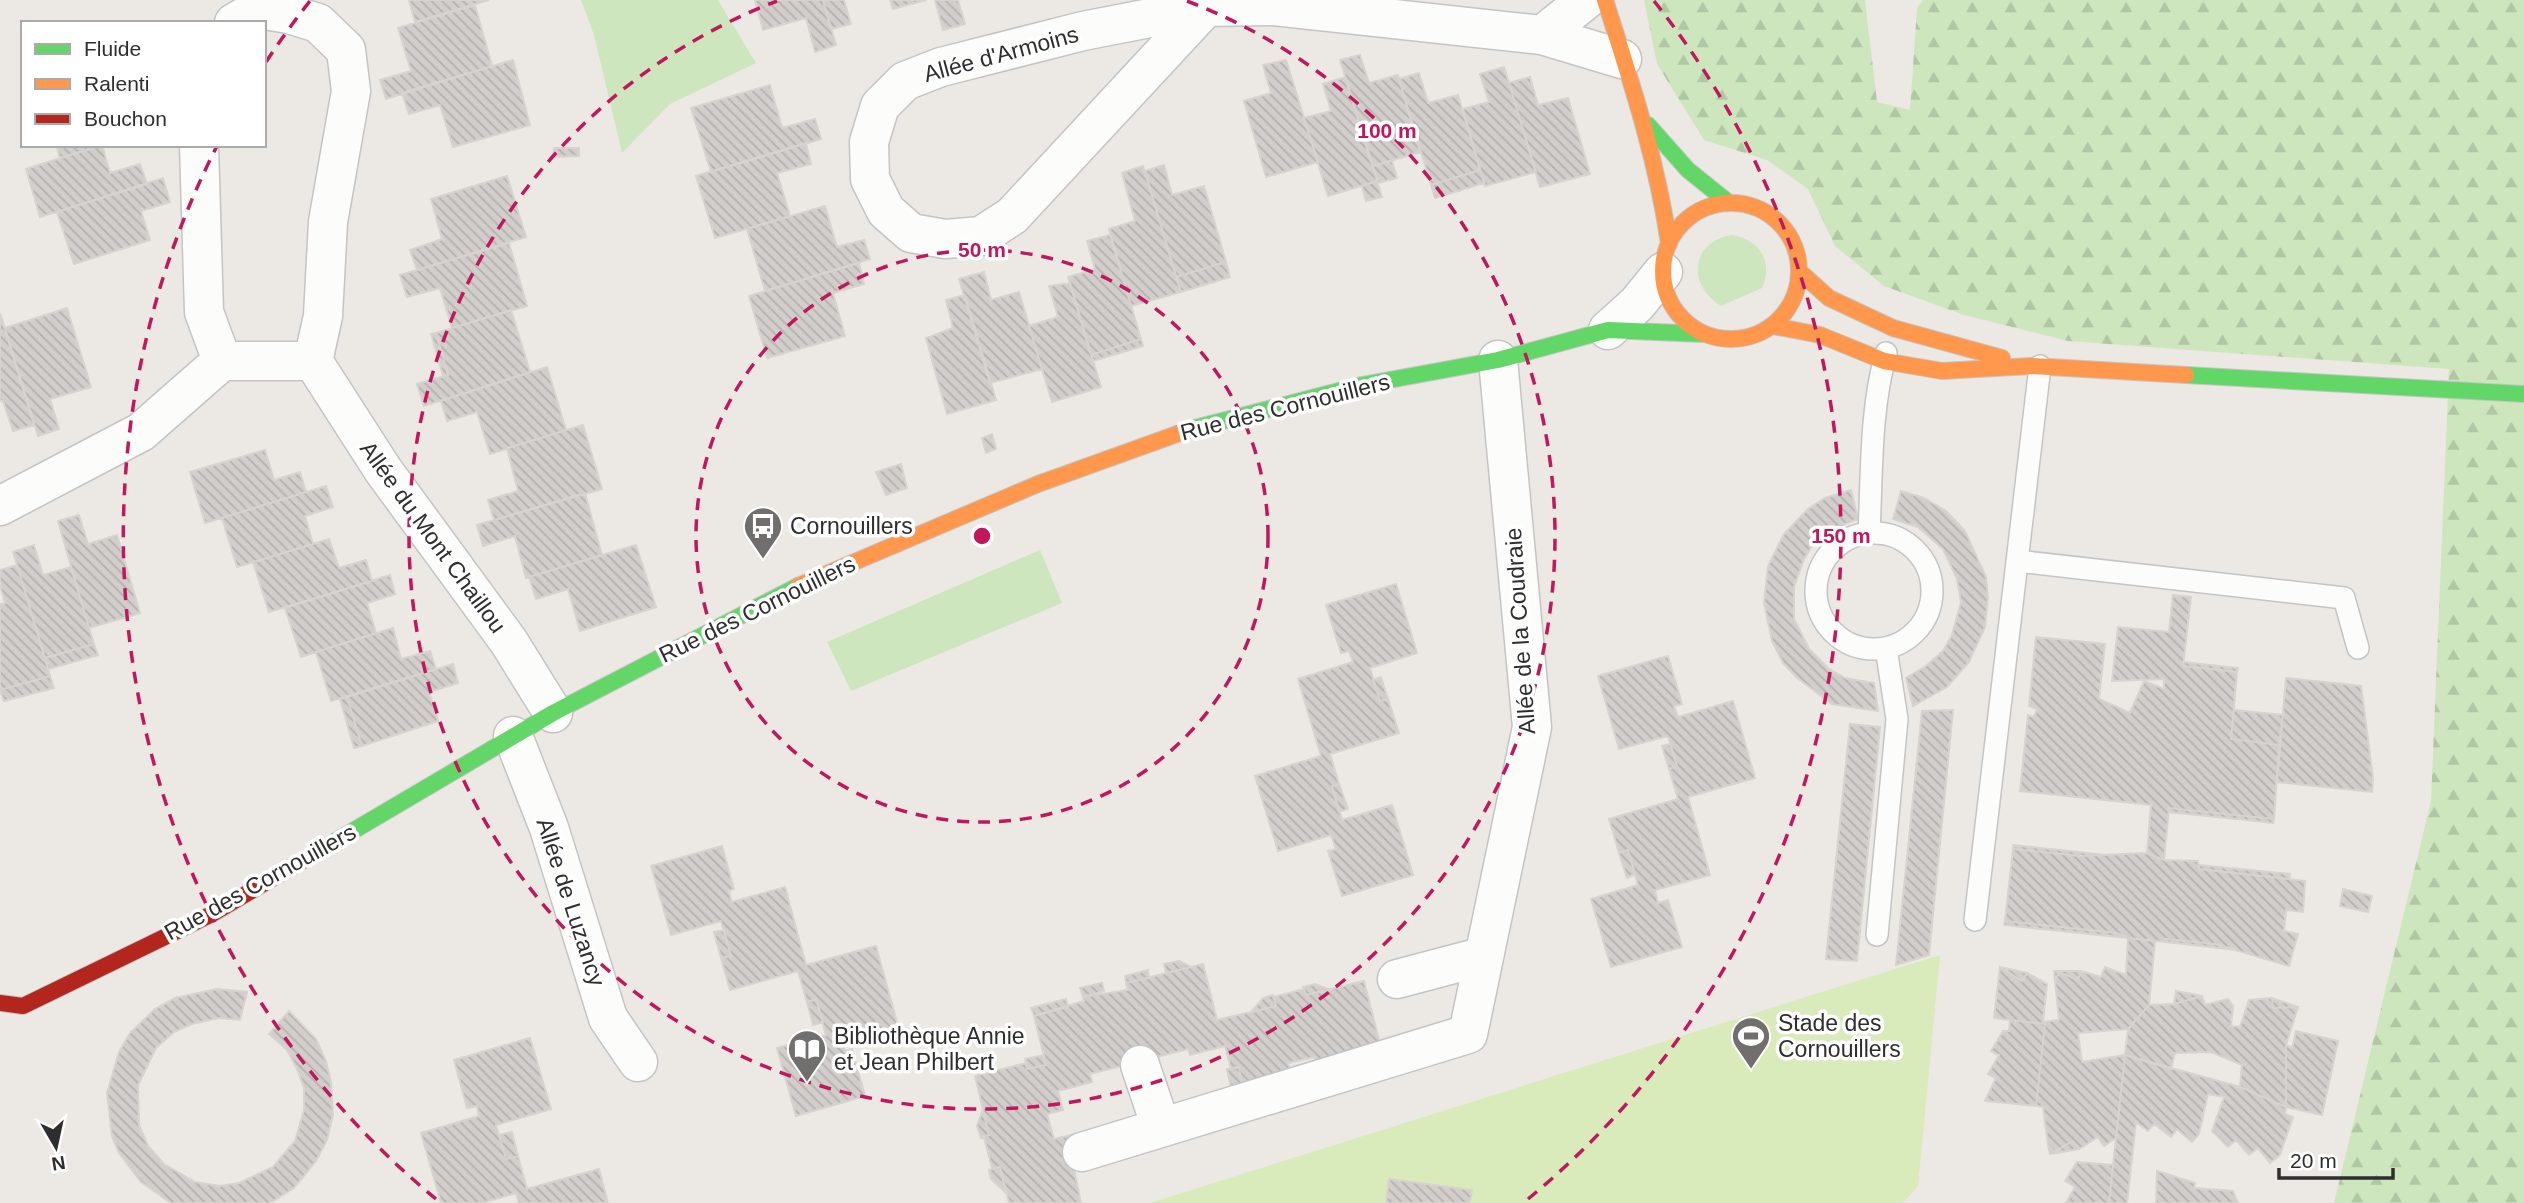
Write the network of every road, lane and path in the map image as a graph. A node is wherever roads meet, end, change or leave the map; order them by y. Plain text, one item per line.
1 (1586, 0) edge
2 (1605, 0) edge
3 (1206, 7) junction
4 (237, 21) edge
5 (1542, 36) junction
6 (1622, 59) junction
7 (1644, 121) junction
8 (199, 147) edge
9 (1729, 203) junction
10 (1666, 258) junction
11 (1800, 272) junction
12 (1773, 326) junction
13 (1892, 328) junction
14 (1608, 330) junction
15 (1703, 334) junction
16 (1499, 360) junction
17 (222, 361) junction
18 (313, 361) junction
19 (1884, 361) junction
20 (2036, 366) junction
21 (2524, 394) edge
22 (0, 506) edge
23 (1869, 532) junction
24 (2018, 561) junction
25 (1886, 648) junction
26 (2358, 648) dead end
27 (553, 713) junction
28 (513, 736) junction
29 (1975, 920) dead end
30 (1877, 935) dead end
31 (1484, 956) junction
32 (1397, 979) dead end
33 (0, 1003) edge
34 (638, 1062) dead end
35 (1140, 1065) dead end
36 (1161, 1127) junction
37 (1082, 1152) dead end

1 - 5 street
2 - 6 street
3 - 3 street, Allée d'Armoins
3 - 5 street, Allée d'Armoins
4 - 18 street
5 - 6 street, Allée d'Armoins
6 - 7 street
7 - 9 street
7 - 10 street
8 - 17 street
9 - 10 street
9 - 11 street
10 - 14 street, Rue des Cornouillers
10 - 15 street
11 - 12 street
11 - 13 street
12 - 15 street
12 - 19 street
13 - 19 lane
13 - 20 street
14 - 15 street, Rue des Cornouillers
14 - 16 street, Rue des Cornouillers
16 - 27 street, Rue des Cornouillers
16 - 31 street, Allée de la Coudraie
17 - 18 street
17 - 22 street
18 - 27 street, Allée du Mont Chaillou
19 - 20 street
19 - 23 lane
20 - 21 street
20 - 24 lane
23 - 25 lane
23 - 25 lane
24 - 26 lane
24 - 29 lane
25 - 30 lane
27 - 28 street, Rue des Cornouillers
28 - 33 street, Rue des Cornouillers
28 - 34 street, Allée de Luzancy
31 - 32 street
31 - 36 street, Allée de la Coudraie
35 - 36 street
36 - 37 street

